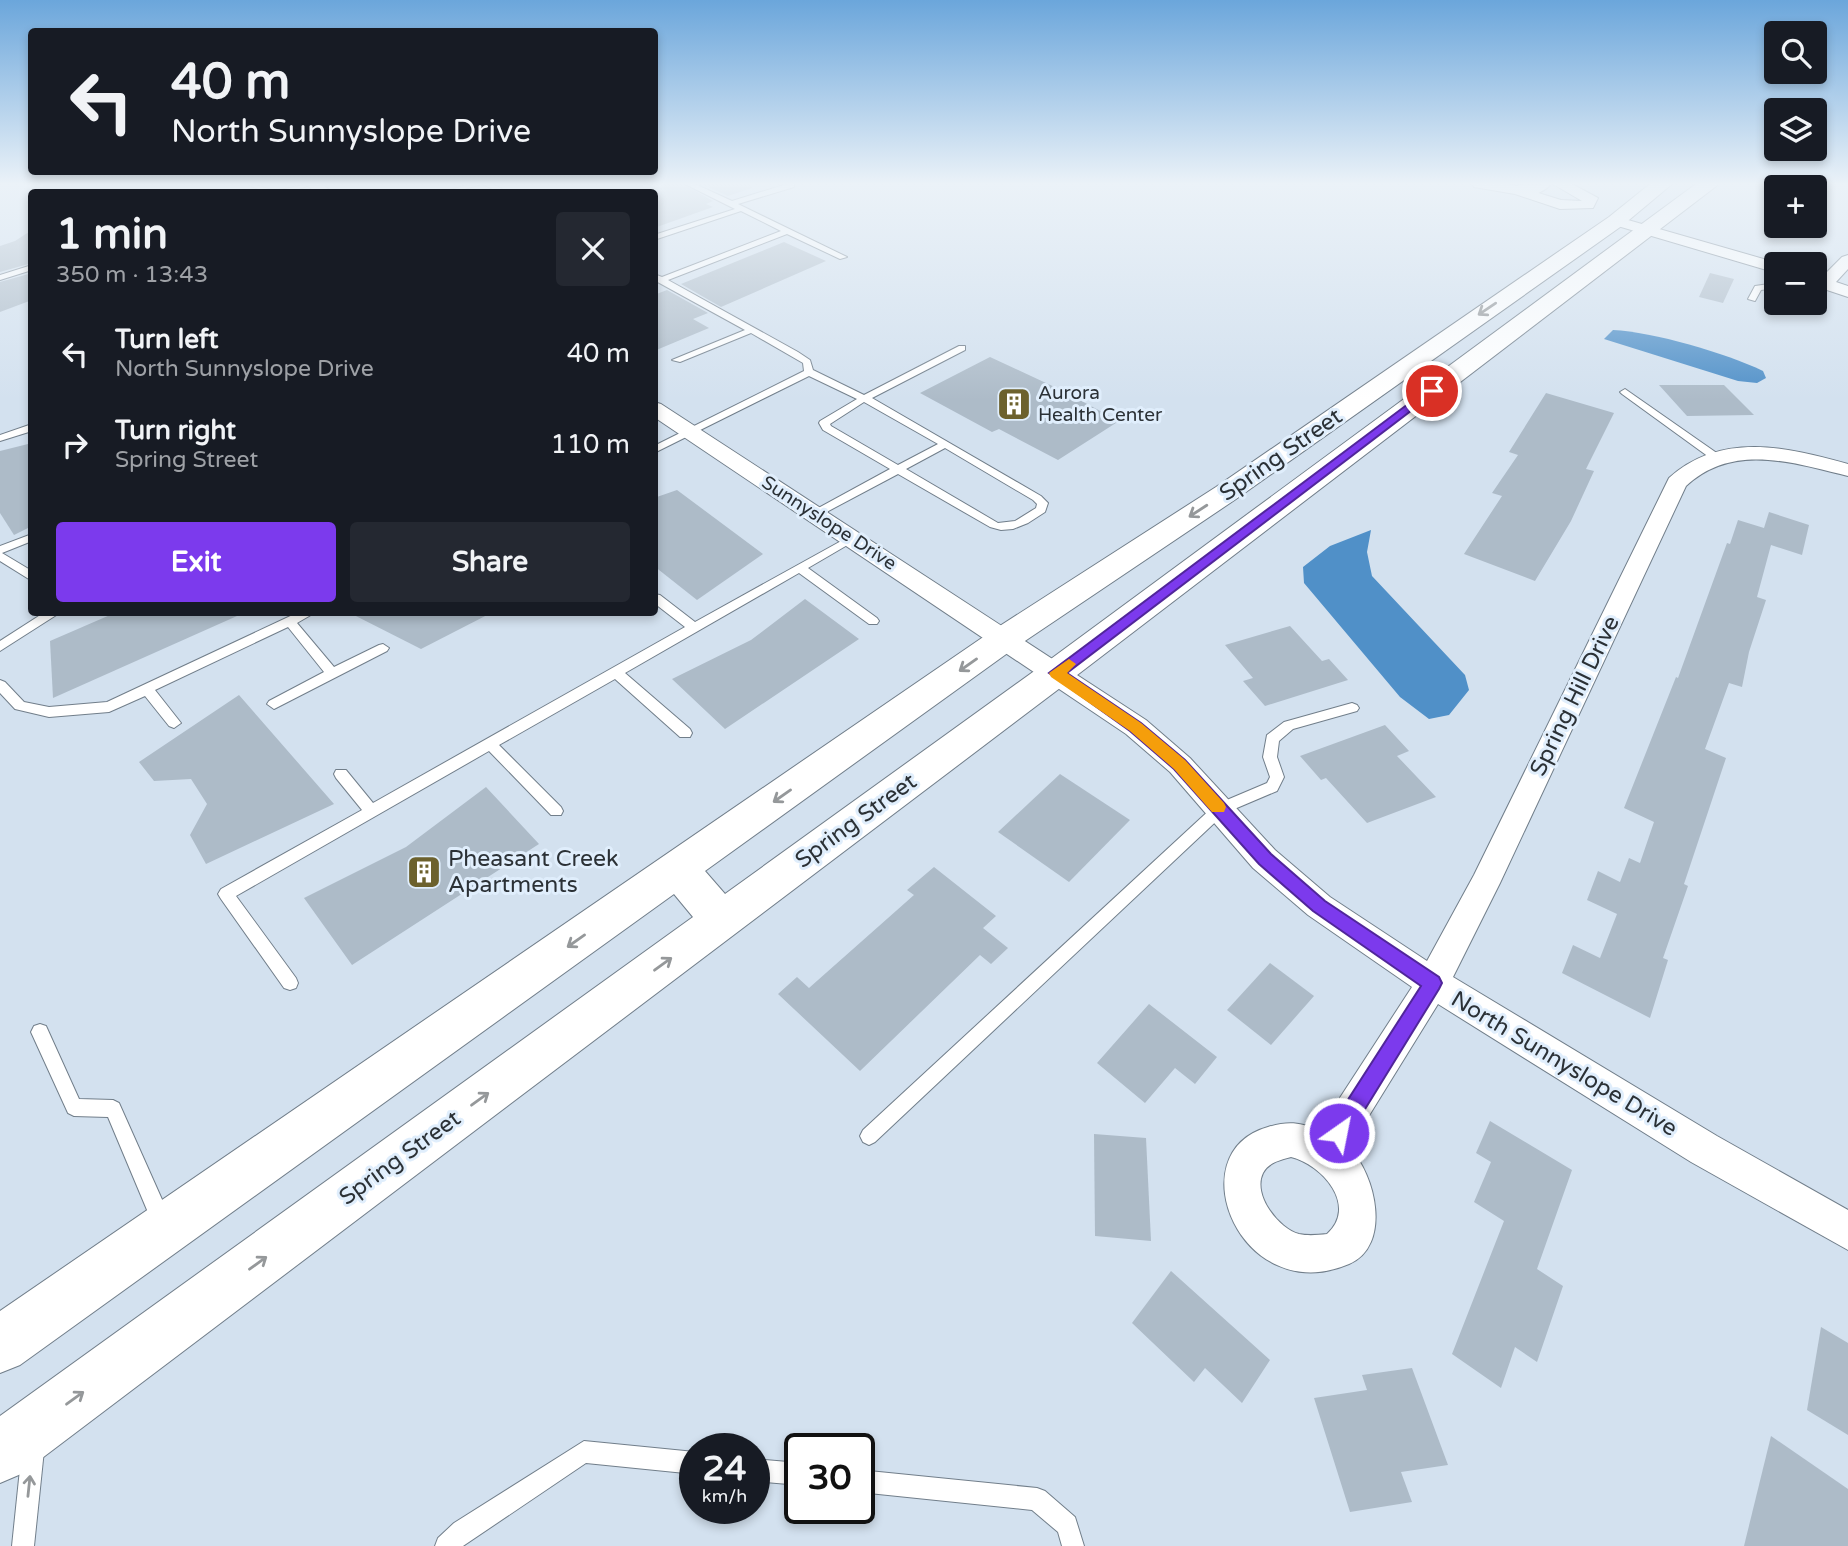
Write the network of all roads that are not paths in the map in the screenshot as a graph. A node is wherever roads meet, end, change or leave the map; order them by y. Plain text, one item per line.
1 (718, 256) edge
2 (1585, 256) edge
3 (1592, 256) edge
4 (1735, 256) edge
5 (1848, 260) edge
6 (1764, 265) edge
7 (28, 268) edge
8 (1827, 277) edge
9 (0, 278) edge
10 (658, 278) edge
11 (1827, 286) edge
12 (1764, 287) edge
13 (1848, 292) edge
14 (1752, 299) dead end
15 (752, 330) junction
16 (962, 348) dead end
17 (677, 360) dead end
18 (809, 372) junction
19 (1625, 392) dead end
20 (863, 399) junction
21 (658, 411) edge
22 (28, 429) edge
23 (692, 432) junction
24 (1, 435) edge
25 (943, 445) junction
26 (658, 448) edge
27 (1717, 458) junction
28 (898, 469) junction
29 (1848, 470) edge
30 (815, 514) junction
31 (852, 538) junction
32 (28, 539) edge
33 (0, 550) edge
34 (0, 556) edge
35 (800, 568) junction
36 (28, 574) edge
37 (658, 600) edge
38 (49, 616) edge
39 (302, 616) edge
40 (873, 621) dead end
41 (290, 622) junction
42 (694, 628) junction
43 (1004, 639) junction
44 (0, 647) edge
45 (383, 648) dead end
46 (616, 672) junction
47 (332, 673) junction
48 (1056, 673) junction
49 (0, 685) edge
50 (147, 689) junction
51 (274, 704) dead end
52 (1352, 708) dead end
53 (174, 723) dead end
54 (685, 733) dead end
55 (490, 744) junction
56 (341, 774) dead end
57 (1220, 809) junction
58 (372, 811) junction
59 (556, 811) dead end
60 (678, 869) junction
61 (722, 920) junction
62 (290, 983) dead end
63 (1433, 983) junction
64 (40, 1032) dead end
65 (869, 1136) dead end
66 (1326, 1152) dead end
67 (165, 1230) junction
68 (1848, 1231) edge
69 (0, 1345) edge
70 (36, 1427) junction
71 (0, 1453) edge
72 (679, 1461) edge
73 (875, 1483) edge
74 (23, 1546) edge
75 (446, 1546) edge
76 (1073, 1546) edge

1 - 10 lane
2 -> 43 main road, Spring Street
3 - 48 main road, Spring Street
4 - 6 street
5 - 8 street
7 - 9 lane
10 - 15 lane
11 - 13 street
12 - 14 lane
15 - 17 lane
15 - 18 lane
16 - 20 lane
18 - 20 lane
18 - 23 lane
19 - 27 lane
20 - 25 lane
20 - 28 lane
21 - 23 street, Sunnyslope Drive
22 - 24 lane
23 - 26 lane
23 - 30 street, Sunnyslope Drive
25 - 28 lane
25 - 28 lane
27 - 29 street, Spring Hill Drive
27 - 63 street, Spring Hill Drive
28 - 30 lane
30 - 31 street, Sunnyslope Drive
31 - 35 lane
31 - 43 street, Sunnyslope Drive
32 - 33 lane
34 - 36 lane
35 - 40 lane
35 - 42 lane
37 - 42 lane
38 - 44 lane
39 - 41 lane
41 - 47 lane
41 - 50 lane
42 - 46 lane
43 - 48 street, North Sunnyslope Drive
43 -> 60 main road, Spring Street
45 - 47 lane
46 - 54 lane
46 - 55 lane
47 - 51 lane
48 - 57 street, North Sunnyslope Drive
48 - 61 main road, Spring Street
49 - 50 lane
50 - 53 lane
52 - 57 lane
55 - 58 lane
55 - 59 lane
56 - 58 lane
57 - 63 street, North Sunnyslope Drive
57 - 65 lane
58 - 62 lane
60 - 61 main road
60 -> 67 main road, Spring Street
70 -> 61 main road, Spring Street
63 - 66 street, Spring Hill Drive
63 - 68 street, North Sunnyslope Drive
64 - 67 lane
67 - 69 main road, Spring Street
70 - 71 main road, Spring Street
74 -> 70 lane
72 - 75 lane
73 - 76 lane

